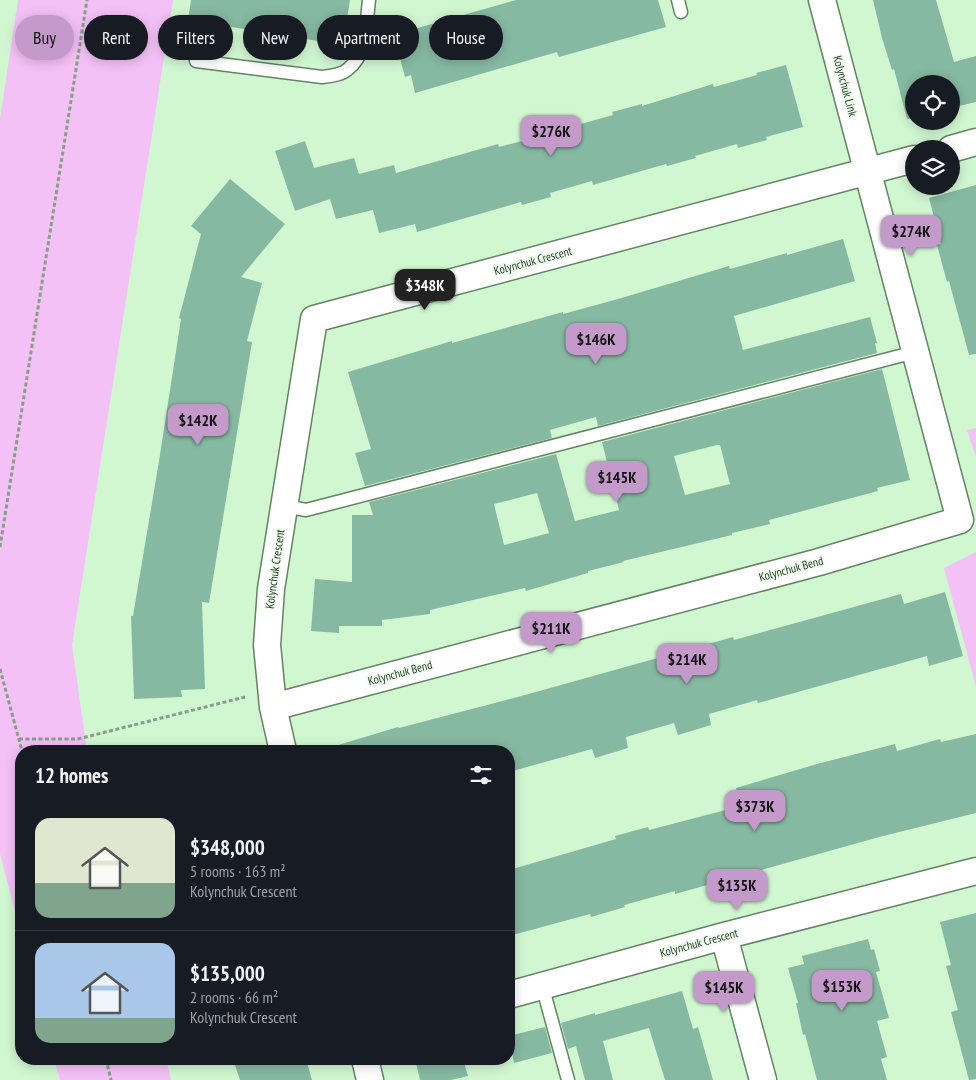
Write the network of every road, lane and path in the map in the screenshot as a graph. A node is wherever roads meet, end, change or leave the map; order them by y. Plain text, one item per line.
1 (87, 0) edge
2 (369, 0) edge
3 (822, 0) edge
4 (196, 61) dead end
5 (976, 142) edge
6 (960, 146) edge
7 (905, 161) edge
8 (867, 172) junction
9 (915, 352) junction
10 (284, 506) junction
11 (0, 547) edge
12 (0, 669) edge
13 (248, 696) dead end
14 (273, 707) junction
15 (19, 740) junction
16 (20, 745) edge
17 (282, 745) edge
18 (976, 871) edge
19 (724, 936) junction
20 (542, 985) junction
21 (515, 992) edge
22 (107, 1065) edge
23 (366, 1065) edge
24 (111, 1080) edge
25 (370, 1080) edge
26 (568, 1080) edge
27 (763, 1080) edge

1 - 11 path
2 - 4 lane
3 - 8 street, Kolynchuk Link
5 - 6 street
7 - 8 street, Kolynchuk Crescent
8 - 9 street, Kolynchuk Bend
8 - 10 street, Kolynchuk Crescent
9 - 10 lane
9 - 14 street, Kolynchuk Bend
10 - 14 street, Kolynchuk Crescent
12 - 15 path
13 - 15 path
14 - 17 street, Kolynchuk Crescent
15 - 16 path
18 - 19 street, Kolynchuk Crescent
19 - 20 street, Kolynchuk Crescent
19 - 27 street
20 - 21 street, Kolynchuk Crescent
20 - 26 lane
22 - 24 path
23 - 25 street

